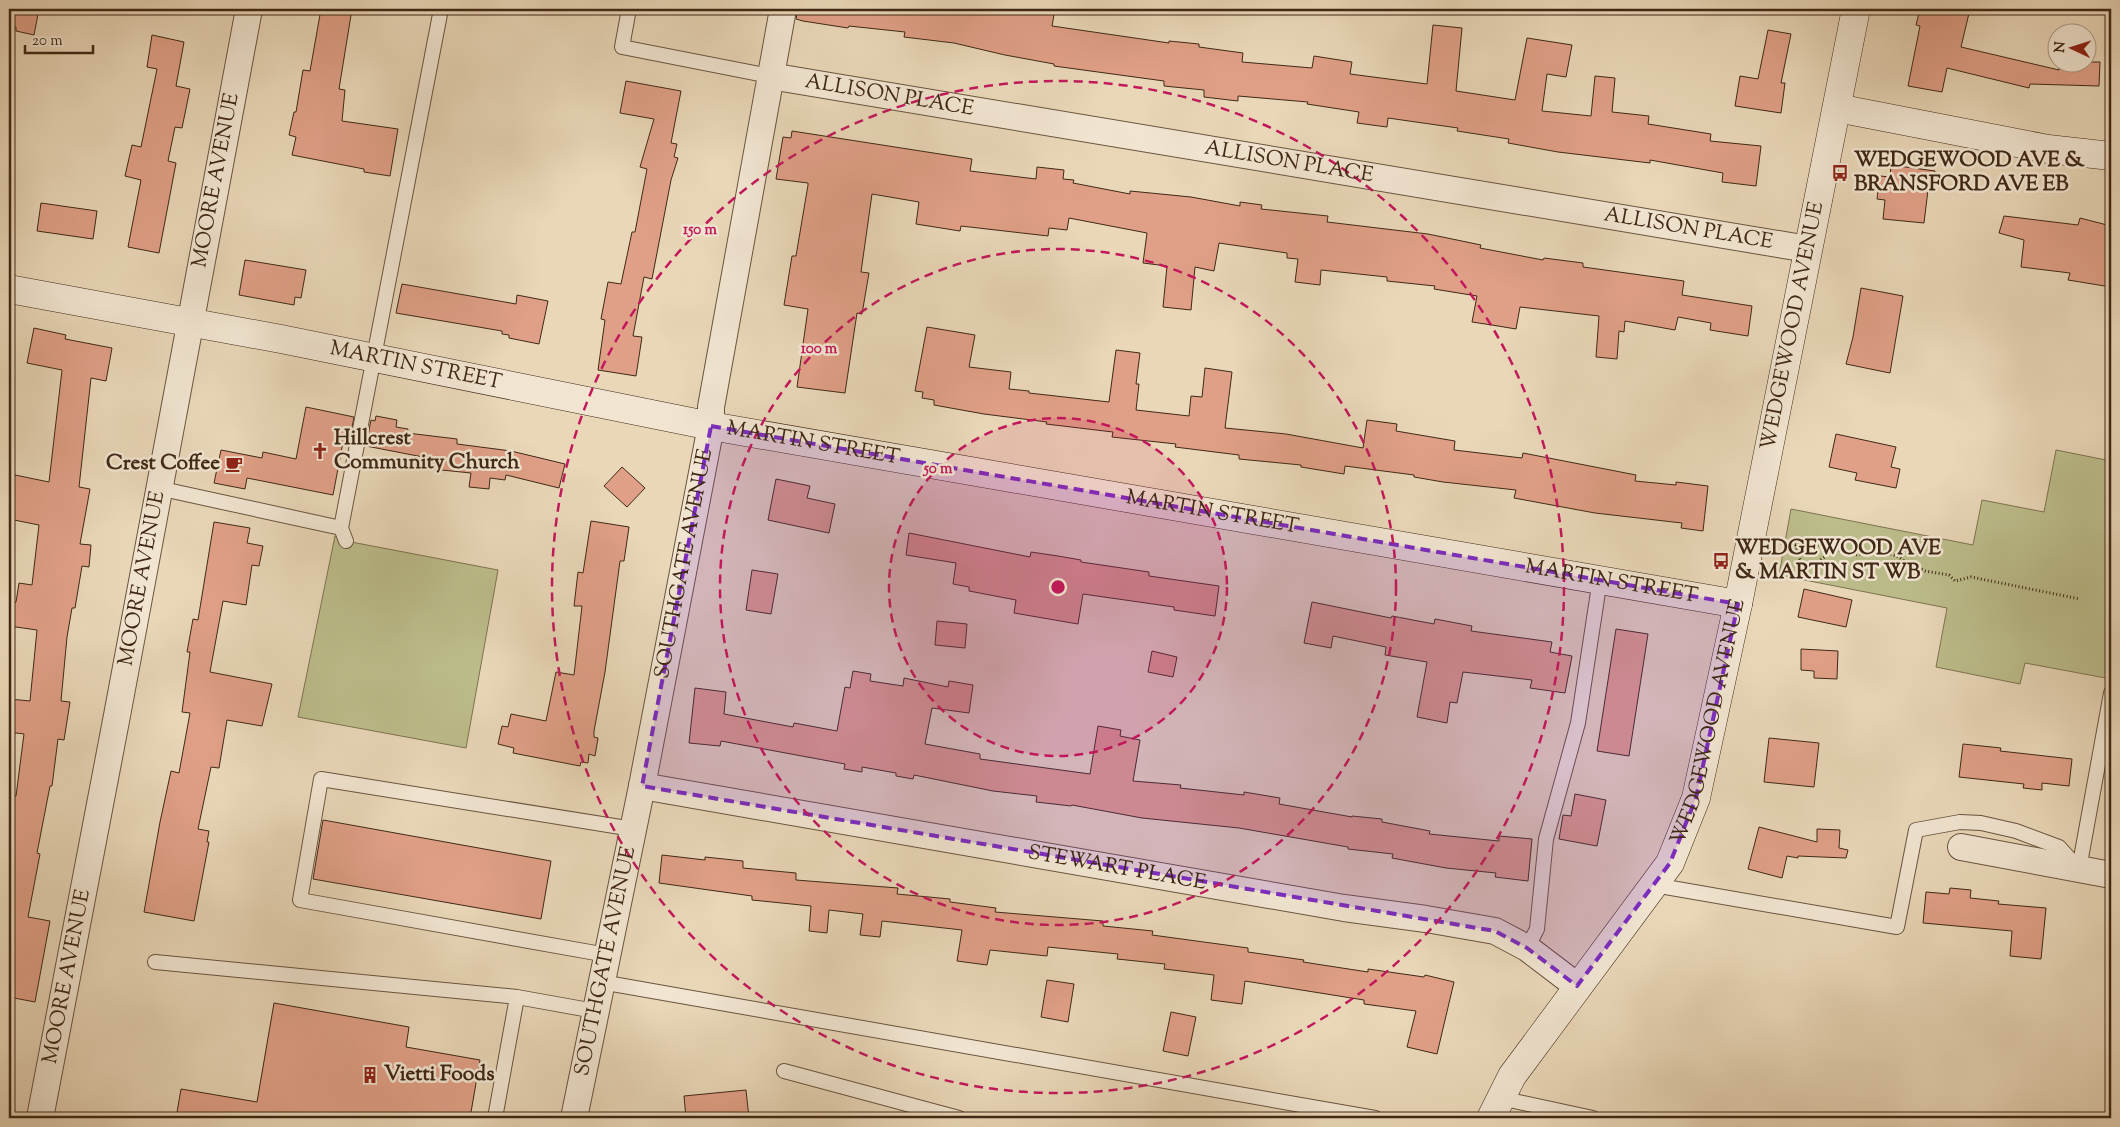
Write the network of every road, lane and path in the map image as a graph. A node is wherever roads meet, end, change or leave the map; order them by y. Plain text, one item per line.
1 (250, 9) edge
2 (441, 9) edge
3 (629, 9) edge
4 (783, 9) edge
5 (1856, 9) edge
6 (770, 76) junction
7 (1837, 108) junction
8 (2111, 156) edge
9 (1808, 248) junction
10 (9, 292) edge
11 (189, 322) junction
12 (374, 359) junction
13 (711, 426) junction
14 (158, 488) junction
15 (1781, 542) dead end
16 (1796, 545) junction
17 (1834, 550) junction
18 (1600, 580) junction
19 (2080, 599) dead end
20 (1738, 604) junction
21 (2111, 693) edge
22 (642, 786) junction
23 (633, 829) junction
24 (1961, 847) dead end
25 (2079, 869) junction
26 (2111, 875) edge
27 (1654, 885) junction
28 (1527, 948) junction
29 (607, 954) junction
30 (155, 962) dead end
31 (601, 982) junction
32 (1577, 986) junction
33 (517, 997) junction
34 (595, 1011) junction
35 (784, 1070) dead end
36 (1495, 1108) edge
37 (40, 1118) edge
38 (495, 1118) edge
39 (574, 1118) edge
40 (958, 1118) edge
41 (1375, 1118) edge
42 (1593, 1118) edge

1 - 11 street, MOORE AVENUE
2 - 12 lane
3 - 6 lane
4 - 6 street, SOUTHGATE AVENUE
5 - 7 street, WEDGEWOOD AVENUE
6 - 9 street, ALLISON PLACE
6 - 13 street, SOUTHGATE AVENUE
7 - 8 street
7 - 9 street, WEDGEWOOD AVENUE
9 - 20 street, WEDGEWOOD AVENUE
10 - 11 street, MARTIN STREET
11 - 12 street, MARTIN STREET
11 - 14 street, MOORE AVENUE
12 - 13 street, MARTIN STREET
12 - 14 lane
13 - 18 street, MARTIN STREET
13 - 22 street, SOUTHGATE AVENUE
14 - 37 street, MOORE AVENUE
15 - 16 path
16 - 17 path
16 - 17 path
17 - 19 path
18 - 20 street, MARTIN STREET
18 - 28 lane
20 - 27 street, WEDGEWOOD AVENUE
21 - 25 lane
22 - 23 street, SOUTHGATE AVENUE
22 - 28 street, STEWART PLACE
23 - 29 street, SOUTHGATE AVENUE
23 - 29 lane
24 - 25 street
25 - 26 street
25 - 27 lane
27 - 32 street, WEDGEWOOD AVENUE
28 - 32 street, STEWART PLACE
29 - 31 street, SOUTHGATE AVENUE
30 - 33 lane
31 - 34 street, SOUTHGATE AVENUE
31 - 41 lane
32 - 36 street, WEDGEWOOD AVENUE
33 - 34 lane
33 - 38 lane
34 - 39 street, SOUTHGATE AVENUE
35 - 40 lane
36 - 42 lane

